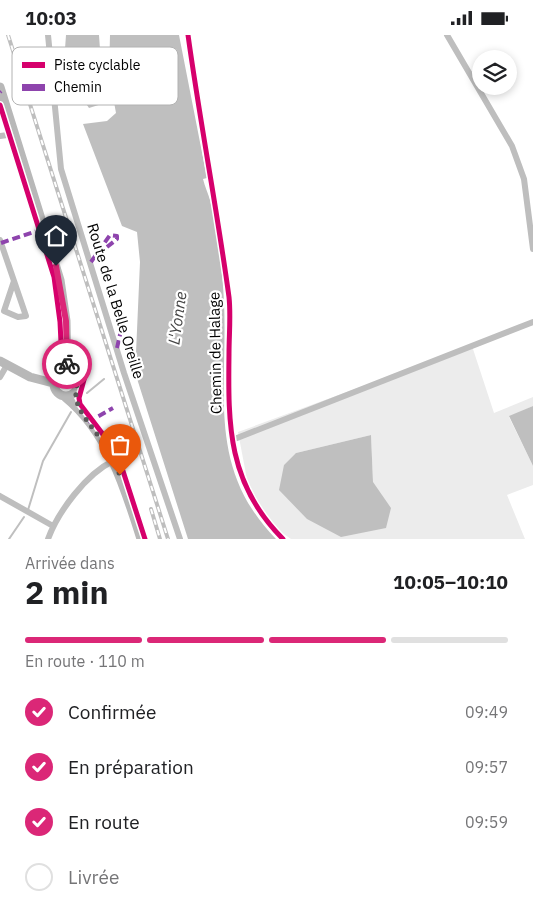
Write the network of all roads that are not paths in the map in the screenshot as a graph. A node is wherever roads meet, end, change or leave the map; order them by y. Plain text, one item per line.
1 (188, 35) edge
2 (448, 35) edge
3 (1, 89) edge
4 (55, 105) edge
5 (15, 134) junction
6 (0, 136) edge
7 (212, 188) dead end
8 (0, 242) edge
9 (533, 249) edge
10 (14, 281) junction
11 (533, 322) edge
12 (67, 347) junction
13 (4, 363) edge
14 (67, 372) junction
15 (0, 377) edge
16 (53, 383) junction
17 (77, 387) junction
18 (65, 397) junction
19 (79, 408) junction
20 (232, 440) dead end
21 (113, 461) junction
22 (0, 496) edge
23 (53, 526) junction
24 (48, 539) edge
25 (141, 539) edge
26 (180, 539) edge

1 - 7 street
2 - 9 street
3 - 5 main road
4 - 26 street, Route de la Belle Oreille
5 - 6 street
5 - 12 main road
8 - 10 street
10 - 10 street
11 - 20 street
12 - 14 main road
12 - 17 lane
13 - 15 street
13 - 16 main road
14 - 16 main road
14 - 17 main road
16 - 18 main road
17 - 18 main road
17 - 19 main road
18 - 19 main road
19 - 21 main road
21 - 23 street
21 - 25 main road
22 - 23 street
23 - 24 street

